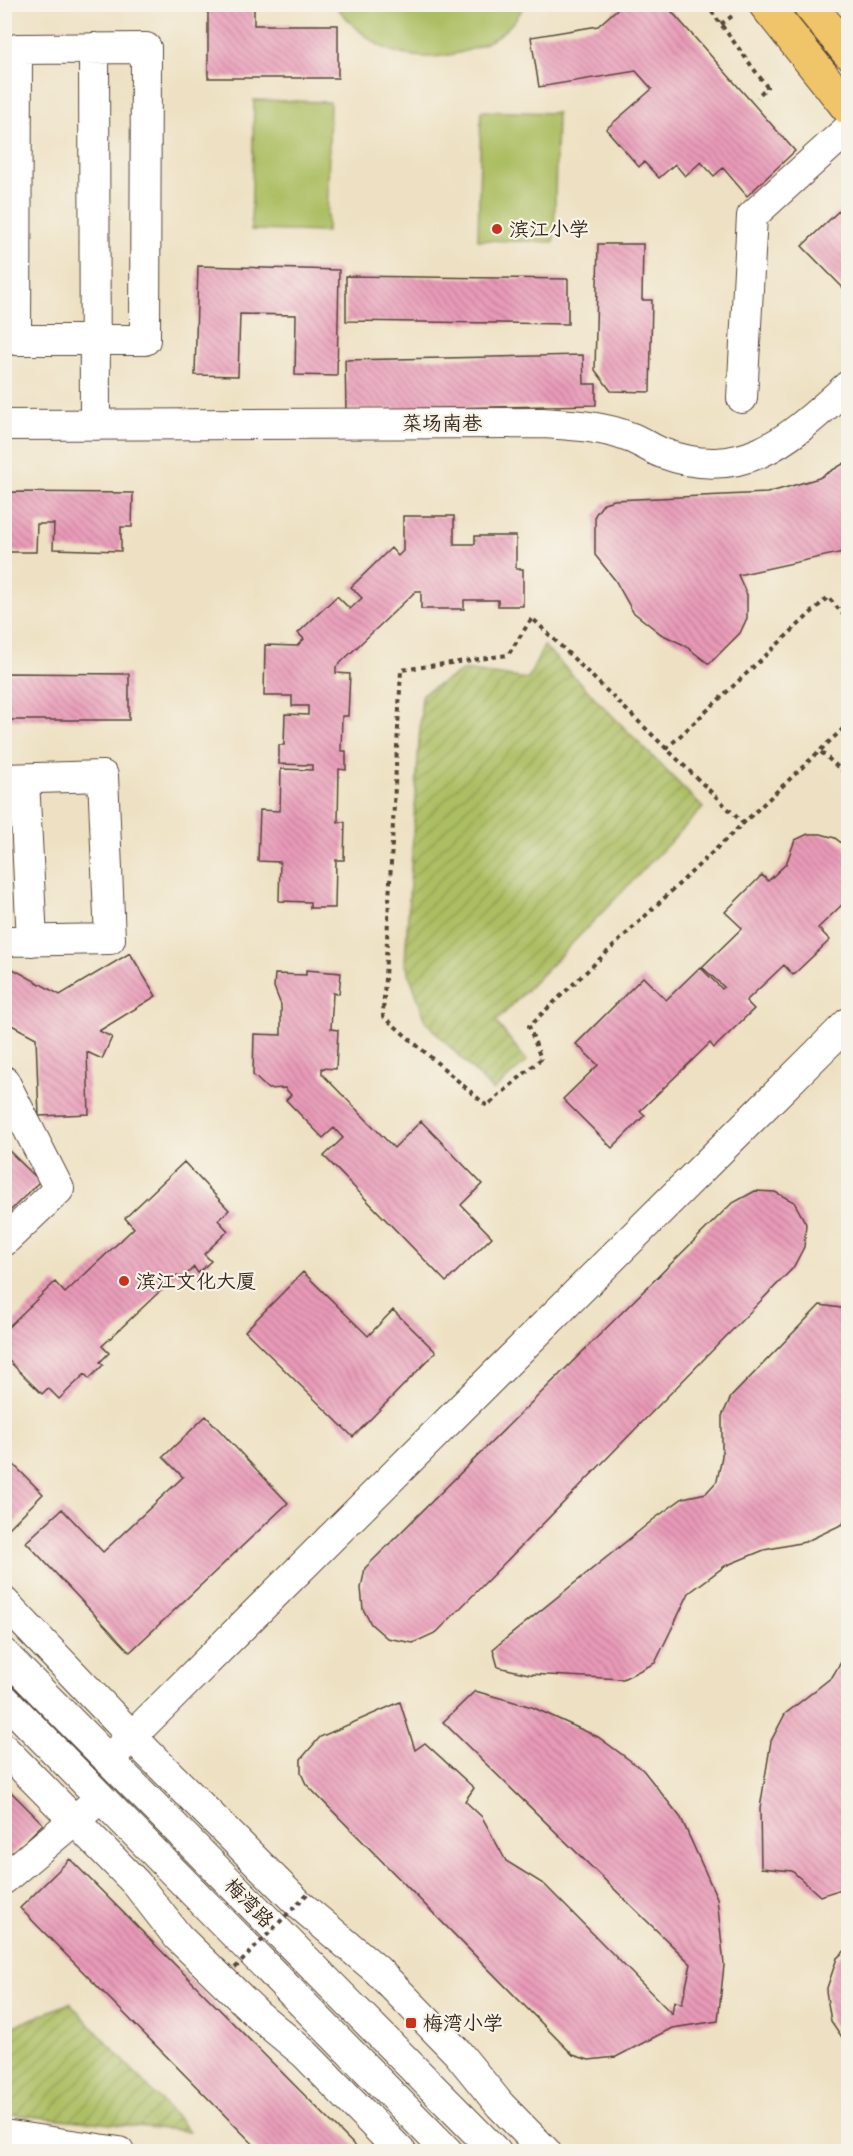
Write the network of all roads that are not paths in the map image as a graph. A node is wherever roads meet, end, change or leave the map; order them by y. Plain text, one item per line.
1 (765, 4) edge
2 (809, 4) edge
3 (94, 48) junction
4 (849, 52) edge
5 (849, 108) edge
6 (849, 129) edge
7 (95, 340) junction
8 (849, 386) edge
9 (742, 398) dead end
10 (4, 425) edge
11 (95, 425) junction
12 (14, 779) edge
13 (18, 941) edge
14 (849, 1023) edge
15 (4, 1081) edge
16 (4, 1241) edge
17 (4, 1602) edge
18 (4, 1654) edge
19 (6, 1703) edge
20 (132, 1736) junction
21 (4, 1749) edge
22 (108, 1760) junction
23 (101, 1797) junction
24 (74, 1820) junction
25 (4, 1879) edge
26 (4, 2135) edge
27 (119, 2151) edge
28 (401, 2151) edge
29 (448, 2151) edge
30 (496, 2151) edge
31 (546, 2151) edge

1 - 5 main road
2 - 4 main road
3 - 7 street
3 - 7 street
3 - 7 street
6 - 9 street
7 - 11 street
8 - 11 street, 菜场南巷
10 - 11 street, 菜场南巷
12 - 13 street
12 - 13 street
14 - 20 street
15 - 16 street
17 - 20 street
18 - 22 street, 梅湾路
19 - 23 street, 梅湾路
20 - 22 street
20 - 31 street
21 - 24 street
22 - 30 street, 梅湾路
23 - 24 street
23 - 29 street, 梅湾路
24 - 25 street
24 - 28 street
26 - 27 street

